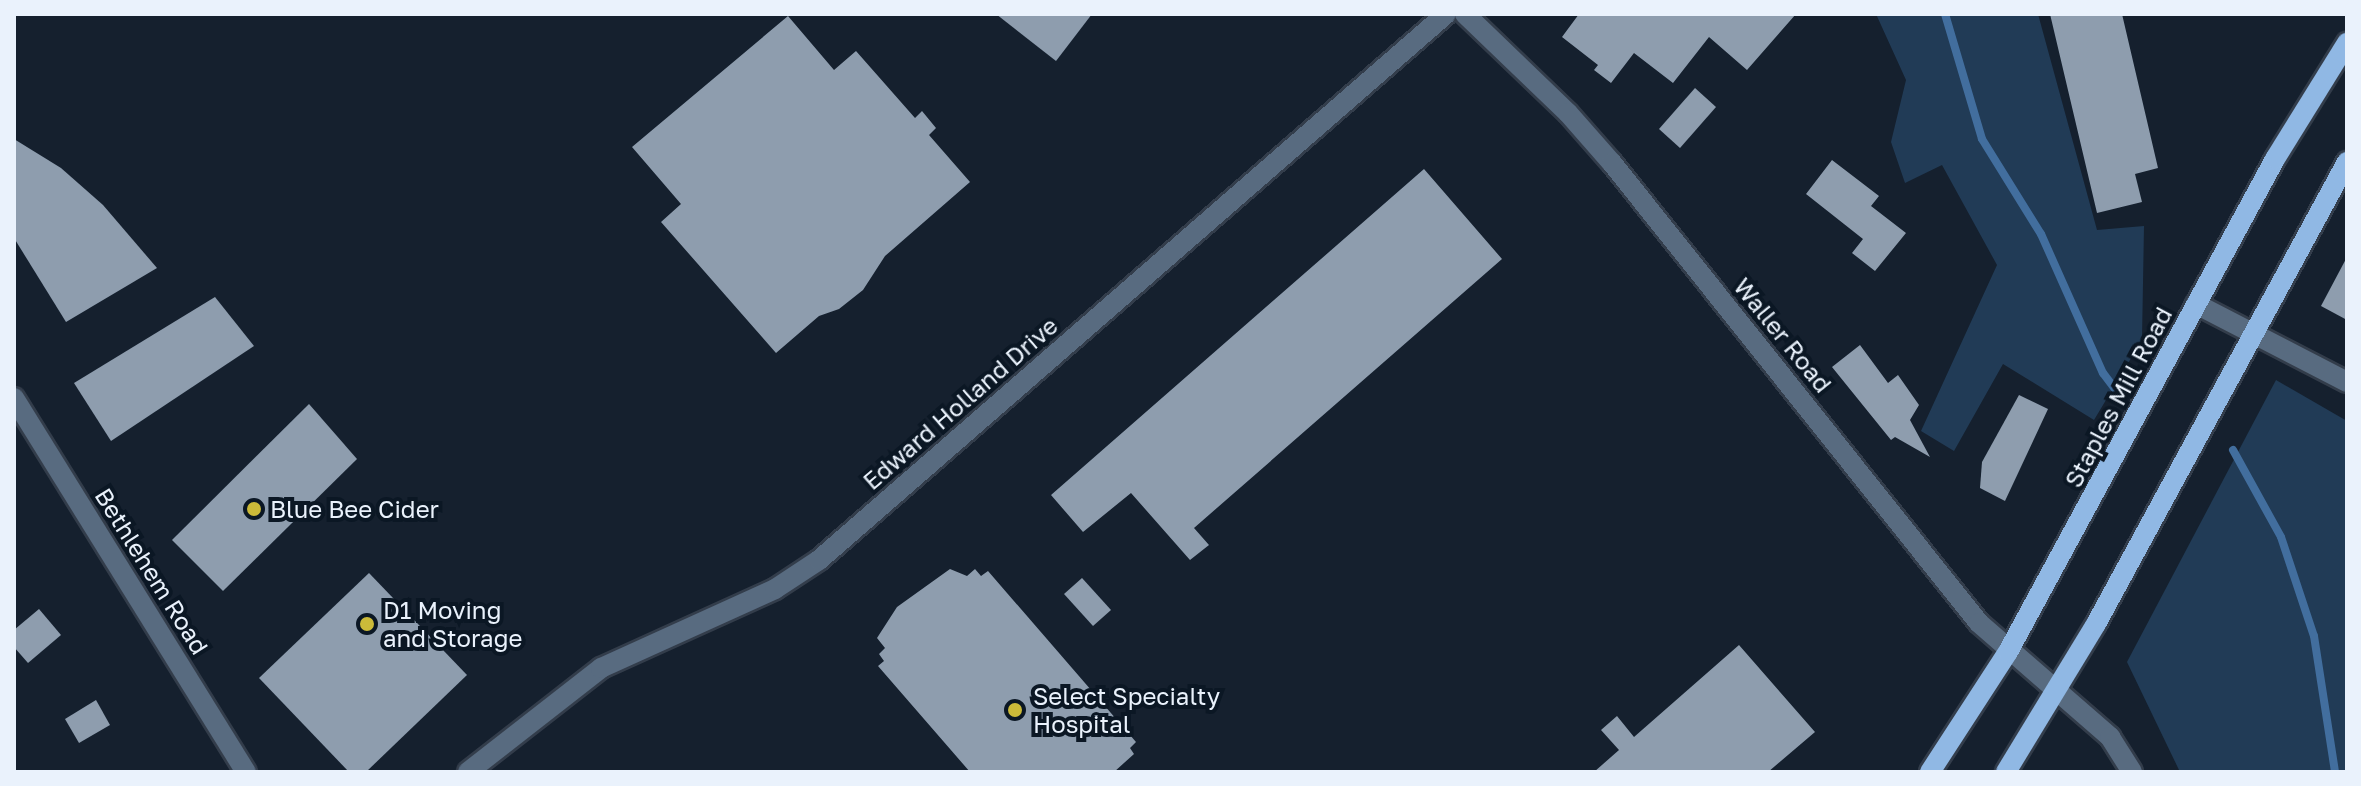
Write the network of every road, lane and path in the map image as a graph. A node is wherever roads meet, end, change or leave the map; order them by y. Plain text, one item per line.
1 (1446, 14) edge
2 (1465, 14) edge
3 (2347, 43) edge
4 (2347, 162) edge
5 (2196, 304) junction
6 (2252, 333) junction
7 (2347, 382) edge
8 (14, 398) edge
9 (2008, 652) junction
10 (2055, 694) junction
11 (246, 772) edge
12 (468, 772) edge
13 (1930, 772) edge
14 (2006, 772) edge
15 (2132, 772) edge

1 - 12 street, Edward Holland Drive
2 - 9 street, Waller Road
3 - 5 main road, Staples Mill Road
4 - 6 main road
5 - 6 street
5 - 9 main road, Staples Mill Road
6 - 7 street
6 - 10 main road
8 - 11 street, Bethlehem Road
9 - 10 street, Waller Road
9 - 13 main road, Staples Mill Road
10 - 14 main road
10 - 15 street, Waller Road

